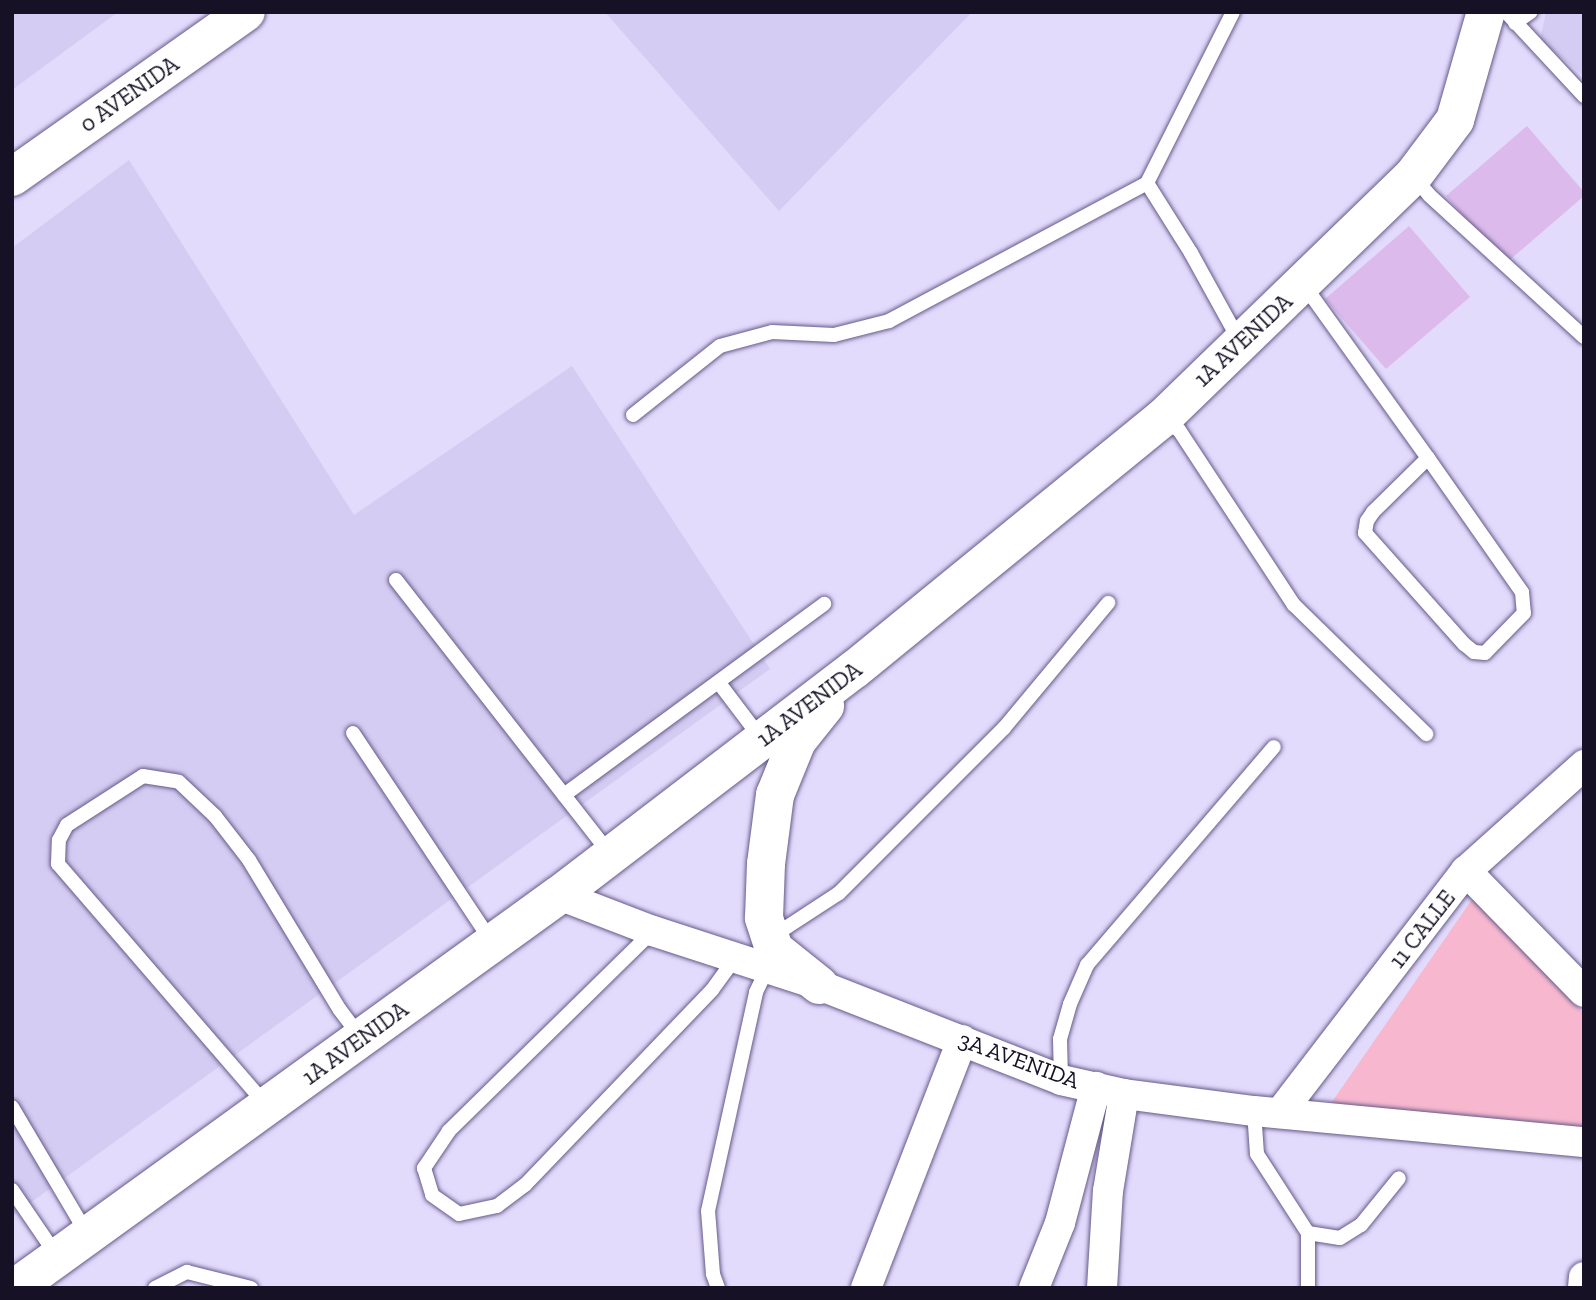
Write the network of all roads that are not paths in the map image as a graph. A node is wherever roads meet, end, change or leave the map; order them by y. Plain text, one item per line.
1 (246, 12) edge
2 (1233, 12) edge
3 (1531, 12) edge
4 (1502, 16) edge
5 (1584, 96) edge
6 (1413, 176) junction
7 (12, 177) edge
8 (1147, 183) junction
9 (1303, 284) junction
10 (1584, 337) edge
11 (1240, 342) junction
12 (633, 415) dead end
13 (1163, 418) junction
14 (1428, 458) junction
15 (396, 580) dead end
16 (1108, 603) dead end
17 (824, 604) dead end
18 (855, 669) junction
19 (719, 682) junction
20 (353, 733) dead end
21 (1426, 734) dead end
22 (762, 740) junction
23 (1274, 747) dead end
24 (1584, 765) edge
25 (564, 795) junction
26 (611, 855) junction
27 (1466, 871) junction
28 (559, 895) junction
29 (653, 931) junction
30 (768, 931) junction
31 (493, 943) junction
32 (735, 958) junction
33 (767, 969) junction
34 (819, 985) junction
35 (1584, 992) edge
36 (361, 1038) junction
37 (962, 1040) junction
38 (1061, 1080) junction
39 (1110, 1090) junction
40 (267, 1106) junction
41 (12, 1107) edge
42 (1267, 1112) junction
43 (1584, 1142) edge
44 (1399, 1178) dead end
45 (12, 1190) edge
46 (1308, 1233) junction
47 (88, 1235) junction
48 (57, 1258) junction
49 (1584, 1277) edge
50 (16, 1288) edge
51 (155, 1288) edge
52 (251, 1288) edge
53 (718, 1288) edge
54 (866, 1288) edge
55 (1034, 1288) edge
56 (1101, 1288) edge
57 (1308, 1288) edge
58 (1583, 1288) edge

1 - 7 street, 0 AVENIDA
2 - 8 lane
3 - 4 lane
4 - 5 lane
4 - 6 street, 1A AVENIDA
6 - 9 street, 1A AVENIDA
6 - 10 lane
8 - 11 lane
8 - 12 lane
9 - 11 street, 1A AVENIDA
9 - 14 lane
11 - 13 street, 1A AVENIDA
13 - 18 street, 1A AVENIDA
13 - 21 lane
14 - 14 lane
15 - 25 lane
16 - 30 lane
17 - 19 lane
18 - 22 street, 1A AVENIDA
18 - 30 street
19 - 22 lane
19 - 25 lane
20 - 31 lane
22 - 26 street, 1A AVENIDA
23 - 38 lane
24 - 27 street, 11 CALLE
25 - 26 lane
26 - 28 street, 1A AVENIDA
27 - 35 street
27 - 42 street, 11 CALLE
28 - 29 street, 3A AVENIDA
28 - 31 street, 1A AVENIDA
29 - 32 street, 3A AVENIDA
29 - 32 lane
30 - 34 street
31 - 36 street, 1A AVENIDA
32 - 33 street, 3A AVENIDA
33 - 34 street, 3A AVENIDA
33 - 53 lane
34 - 37 street, 3A AVENIDA
36 - 40 street, 1A AVENIDA
36 - 40 lane
37 - 38 street, 3A AVENIDA
37 - 54 street
38 - 39 street, 3A AVENIDA
39 - 42 street, 3A AVENIDA
39 - 55 street
39 - 56 street
40 - 47 street, 1A AVENIDA
41 - 47 lane
42 - 43 street, 3A AVENIDA
42 - 46 lane
44 - 46 lane
45 - 48 lane
46 - 57 lane
47 - 48 street, 1A AVENIDA
48 - 50 street, 1A AVENIDA
49 - 58 street
51 - 52 lane

